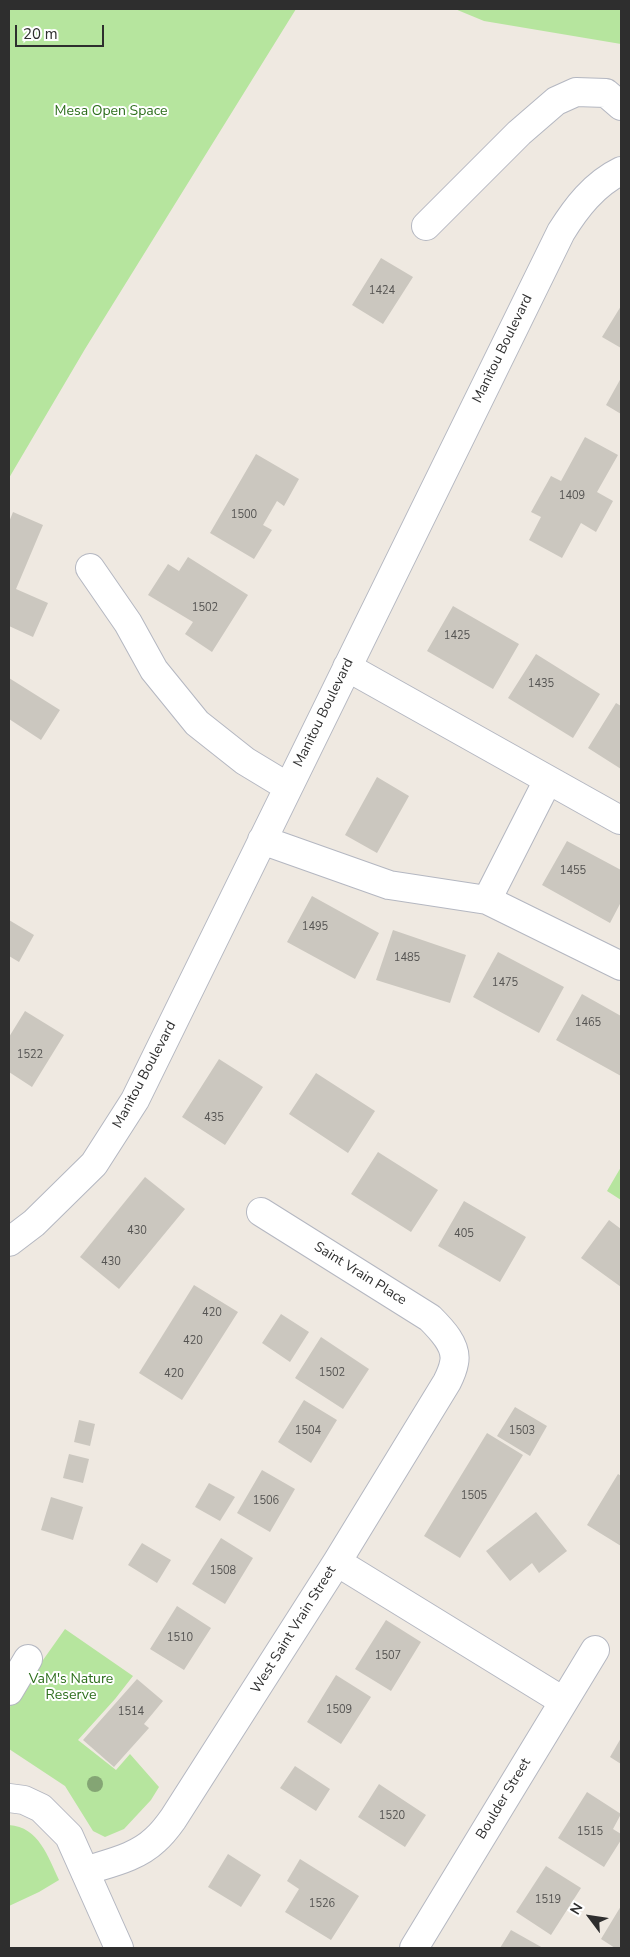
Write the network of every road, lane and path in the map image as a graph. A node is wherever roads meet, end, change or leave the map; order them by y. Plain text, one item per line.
1 (621, 106) edge
2 (621, 171) edge
3 (426, 226) dead end
4 (90, 568) dead end
5 (347, 667) junction
6 (548, 780) junction
7 (288, 786) junction
8 (620, 820) dead end
9 (262, 840) junction
10 (487, 900) junction
11 (621, 966) edge
12 (261, 1212) dead end
13 (9, 1242) edge
14 (452, 1345) joint
15 (337, 1562) junction
16 (595, 1650) dead end
17 (28, 1659) dead end
18 (9, 1691) edge
19 (563, 1701) junction
20 (9, 1798) edge
21 (85, 1871) junction
22 (119, 1948) edge
23 (414, 1948) edge

1 - 3 street
2 - 5 street, Manitou Boulevard
4 - 7 street
5 - 6 street
5 - 7 street, Manitou Boulevard
6 - 8 street
6 - 10 street
7 - 9 street, Manitou Boulevard
9 - 10 street
9 - 13 street, Manitou Boulevard
10 - 11 street
12 - 14 street, Saint Vrain Place
14 - 15 street, West Saint Vrain Street
15 - 19 street
15 - 21 street, West Saint Vrain Street
16 - 19 street, Boulder Street
17 - 18 street
19 - 23 street, Boulder Street
20 - 21 street
21 - 22 street

